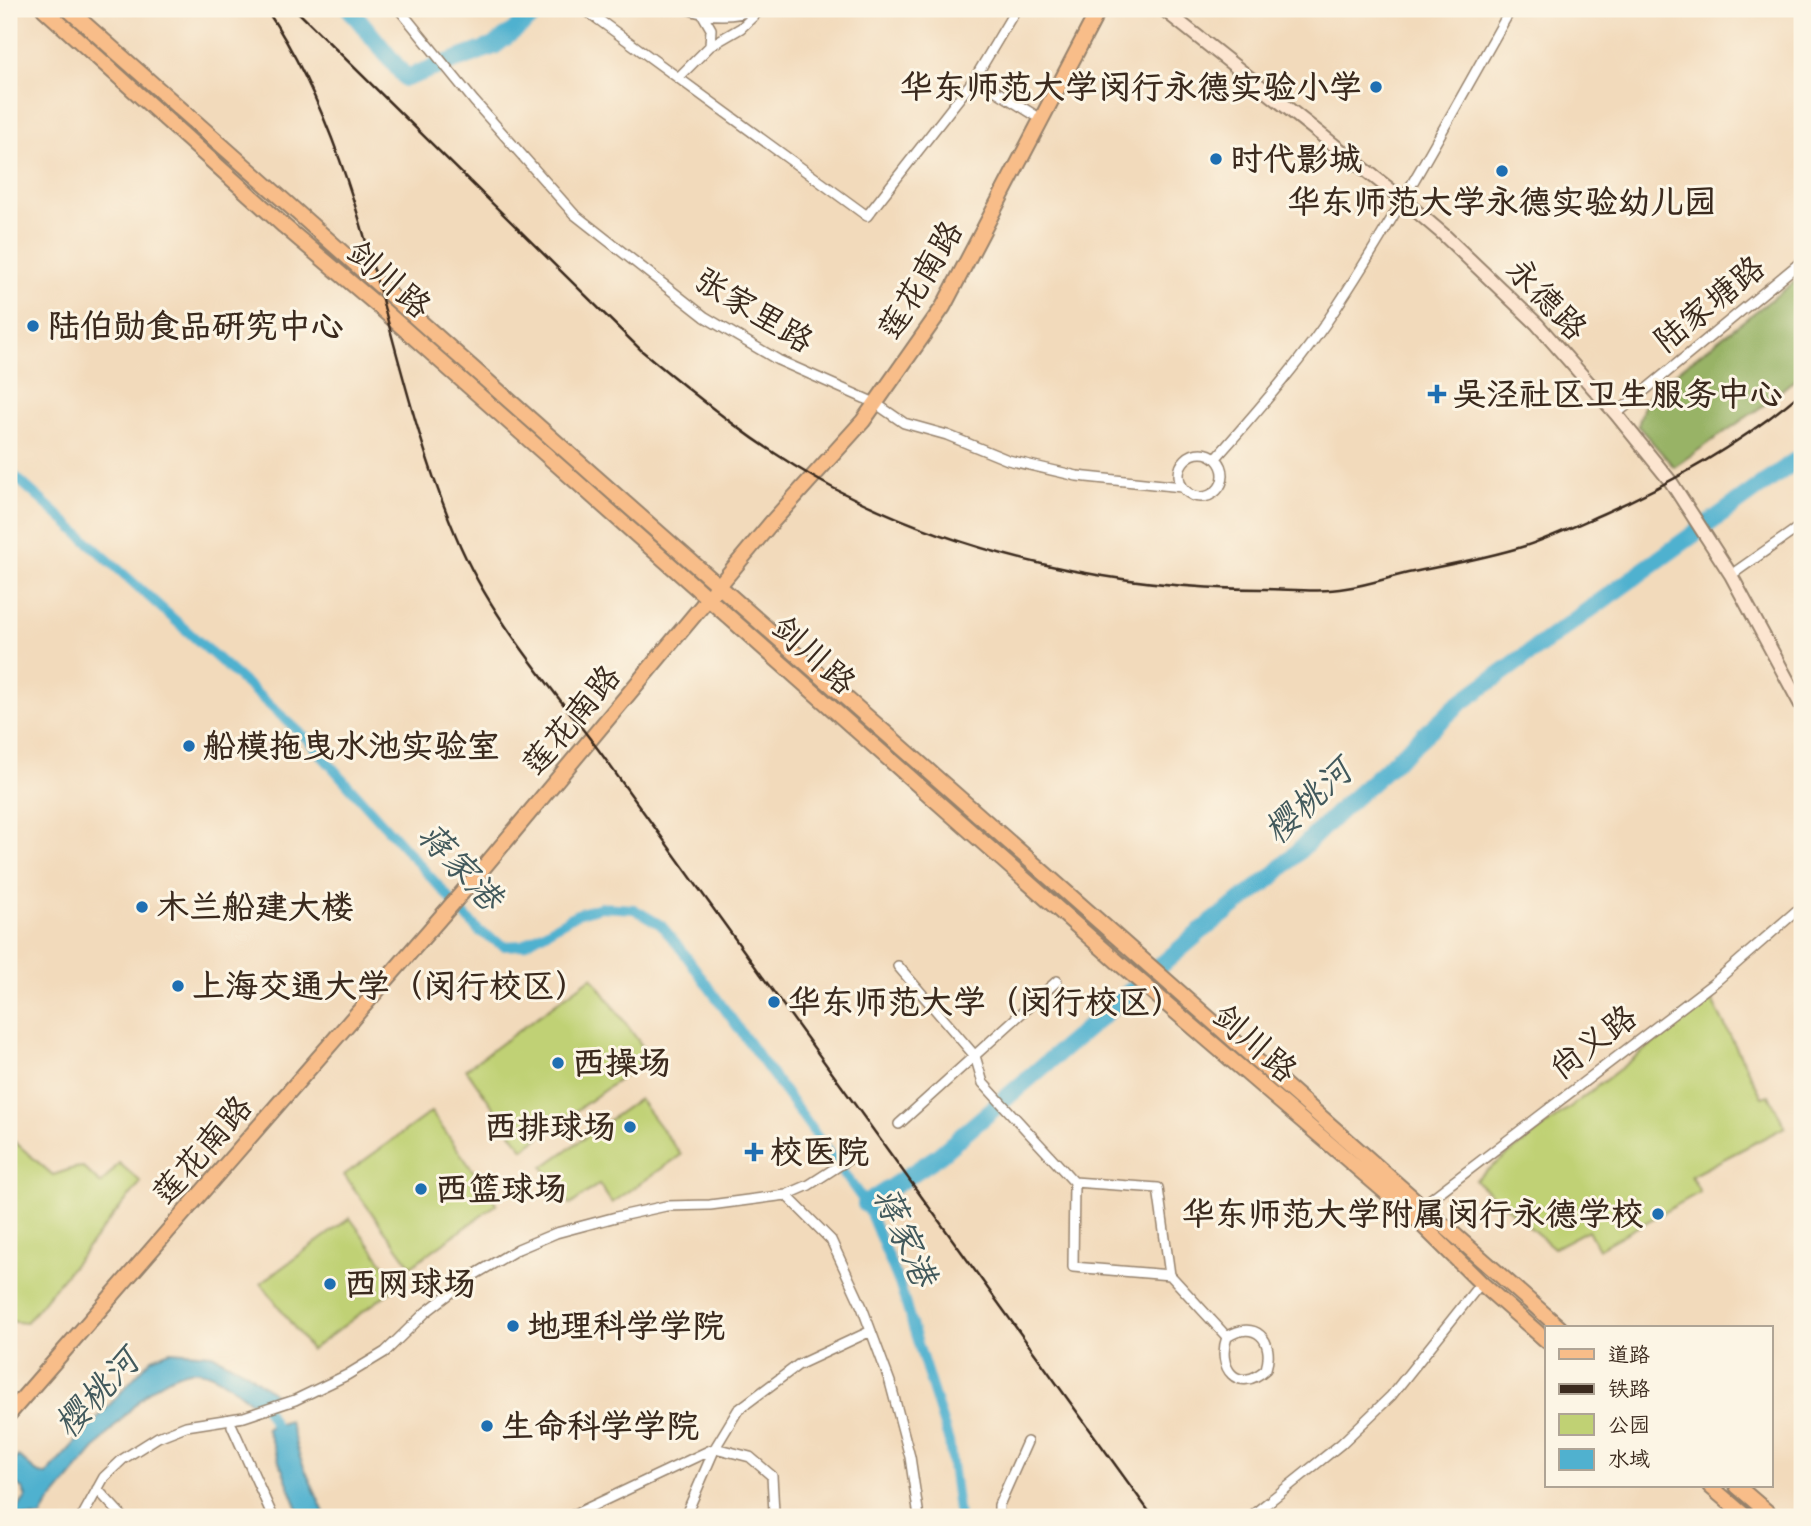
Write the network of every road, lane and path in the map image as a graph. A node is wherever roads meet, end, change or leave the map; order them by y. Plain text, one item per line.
1 (44, 9) edge
2 (68, 9) edge
3 (398, 9) edge
4 (584, 9) edge
5 (687, 9) edge
6 (759, 9) edge
7 (1016, 9) edge
8 (1099, 9) edge
9 (1163, 9) edge
10 (1511, 9) edge
11 (703, 15) junction
12 (710, 46) junction
13 (679, 77) junction
14 (975, 78) junction
15 (1041, 118) junction
16 (1402, 199) junction
17 (1802, 261) edge
18 (875, 403) junction
19 (1616, 414) junction
20 (1216, 458) junction
21 (1182, 487) junction
22 (1802, 525) edge
23 (1731, 575) junction
24 (720, 585) junction
25 (709, 598) junction
26 (1802, 707) edge
27 (1802, 906) edge
28 (898, 966) dead end
29 (1057, 981) dead end
30 (975, 1056) junction
31 (899, 1124) dead end
32 (857, 1154) dead end
33 (1074, 1182) junction
34 (786, 1195) junction
35 (1416, 1210) junction
36 (1170, 1275) junction
37 (1481, 1283) junction
38 (1558, 1326) edge
39 (871, 1331) junction
40 (1227, 1337) junction
41 (1545, 1339) edge
42 (9, 1413) edge
43 (232, 1426) dead end
44 (1027, 1442) dead end
45 (715, 1448) junction
46 (1712, 1488) edge
47 (1739, 1488) edge
48 (97, 1489) junction
49 (82, 1517) edge
50 (122, 1517) edge
51 (274, 1517) edge
52 (569, 1517) edge
53 (685, 1517) edge
54 (773, 1517) edge
55 (919, 1517) edge
56 (999, 1517) edge
57 (1250, 1517) edge
58 (1746, 1517) edge
59 (1773, 1517) edge

1 - 25 main road, 剑川路
2 - 24 main road, 剑川路
3 - 18 street, 张家里路
4 - 13 street
5 - 11 street
6 - 11 street
6 - 12 street
7 - 14 street
8 - 15 main road, 莲花南路
9 - 16 street, 永德路
10 - 16 street
11 - 12 street
12 - 13 street
13 - 14 street
14 - 15 street
15 - 18 main road, 莲花南路
16 - 19 street, 永德路
16 - 20 street
17 - 19 street, 陆家塘路
18 - 21 street, 张家里路
18 - 24 main road, 莲花南路
19 - 23 street, 永德路
20 - 21 street
20 - 21 street
22 - 23 street
23 - 26 street, 永德路
24 - 25 main road, 莲花南路
24 - 35 main road, 剑川路
25 - 35 main road, 剑川路
25 - 42 main road, 莲花南路
27 - 35 street, 尚义路
28 - 30 street
29 - 30 street
30 - 31 street
30 - 33 street
32 - 34 street
33 - 36 street
33 - 36 street
34 - 39 street
34 - 48 street
35 - 37 main road, 剑川路
35 - 38 main road, 剑川路
36 - 40 street
37 - 41 main road, 剑川路
37 - 57 street
39 - 45 street
39 - 55 street
40 - 40 street
43 - 51 street
44 - 56 street
45 - 52 street
45 - 53 street
45 - 54 street
46 - 58 main road
47 - 59 main road
48 - 49 street
48 - 50 street

